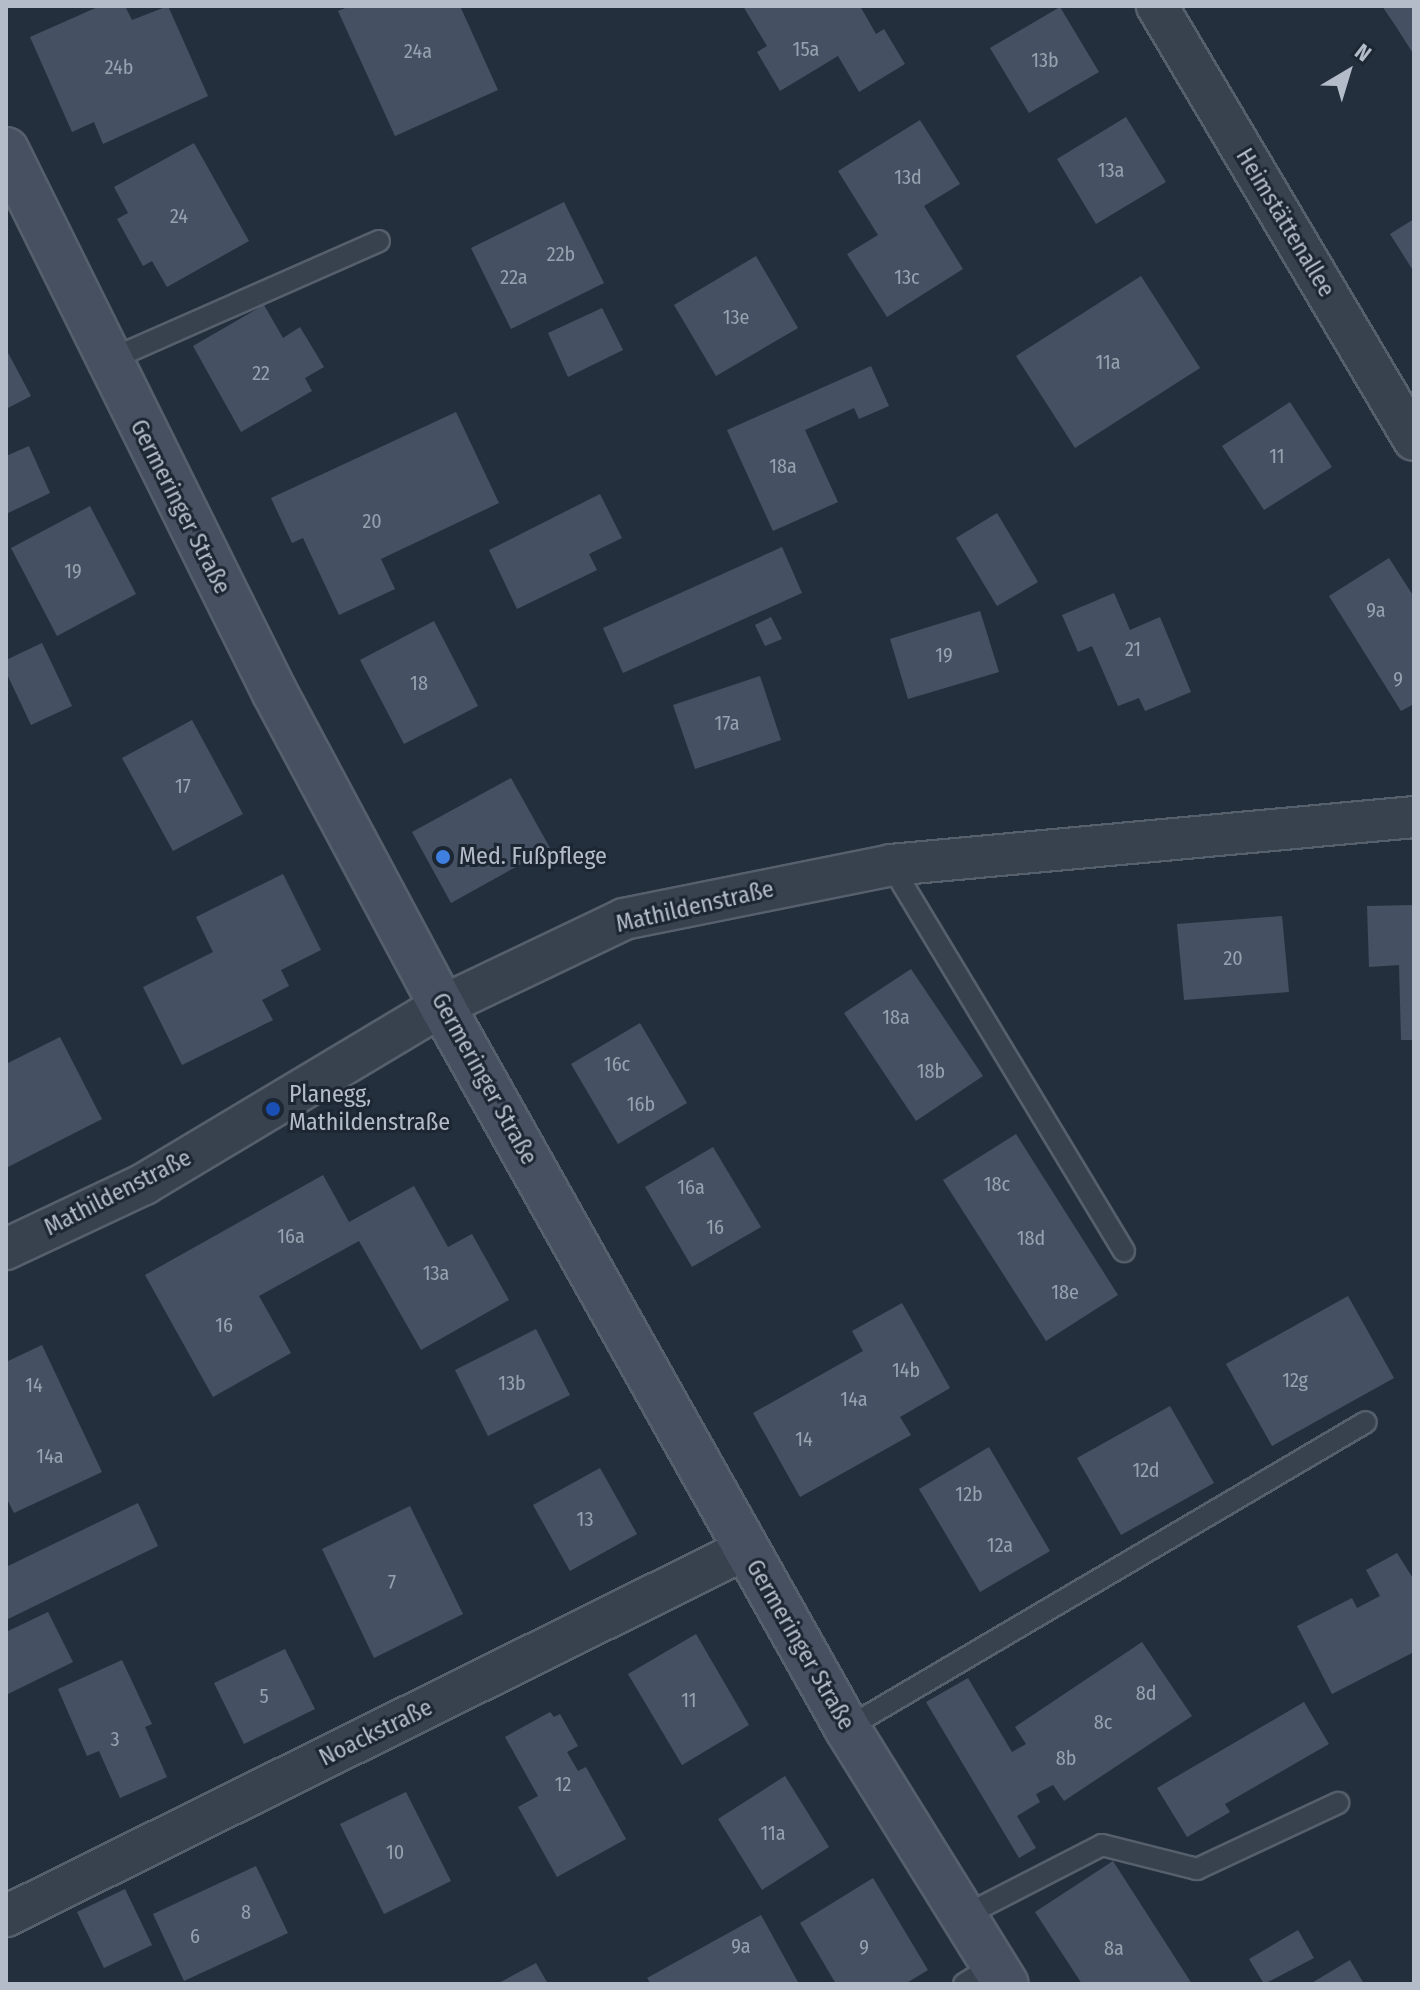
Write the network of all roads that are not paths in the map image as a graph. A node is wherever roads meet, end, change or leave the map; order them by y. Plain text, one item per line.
1 (1157, 6) edge
2 (6, 150) edge
3 (379, 241) dead end
4 (107, 361) junction
5 (1414, 440) edge
6 (1414, 817) edge
7 (891, 865) junction
8 (442, 1006) junction
9 (6, 1249) edge
10 (1124, 1251) dead end
11 (1366, 1422) dead end
12 (746, 1549) junction
13 (847, 1728) junction
14 (1338, 1803) dead end
15 (6, 1916) edge
16 (964, 1916) junction
17 (988, 1978) edge

1 - 5 street, Heimstättenallee
2 - 4 main road, Germeringer Straße
3 - 4 lane
4 - 8 main road, Germeringer Straße
6 - 7 street, Mathildenstraße
7 - 8 street, Mathildenstraße
7 - 10 lane
8 - 9 street, Mathildenstraße
8 - 12 main road, Germeringer Straße
11 - 13 lane
12 - 13 main road, Germeringer Straße
12 - 15 street, Noackstraße
13 - 16 main road, Germeringer Straße
14 - 16 lane
16 - 17 main road, Germeringer Straße

